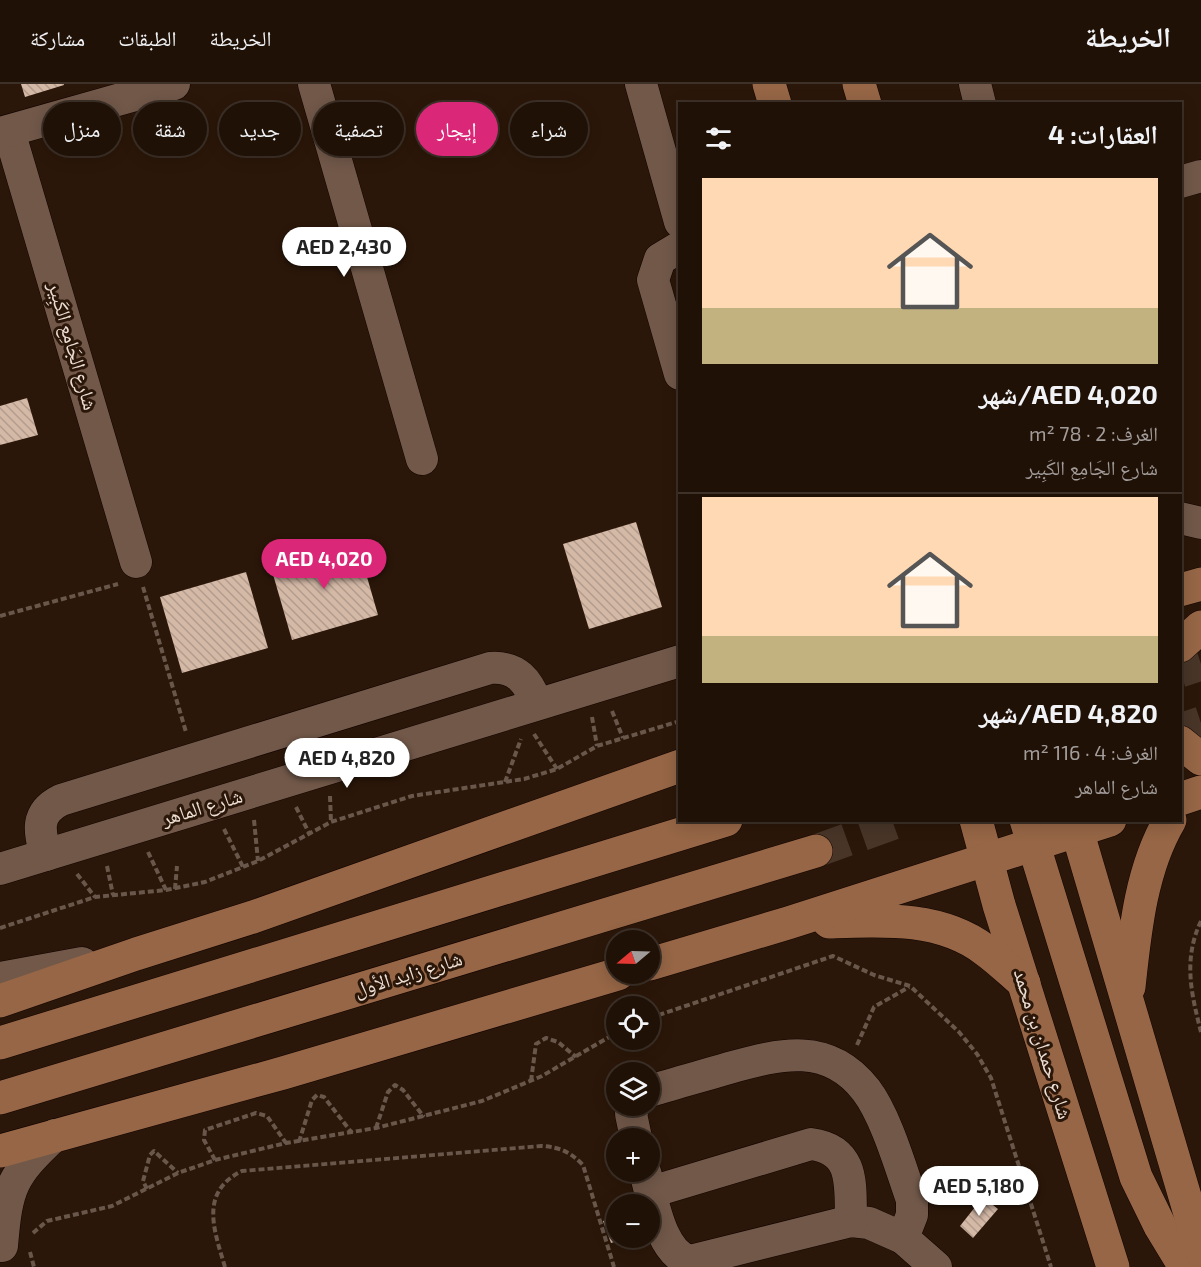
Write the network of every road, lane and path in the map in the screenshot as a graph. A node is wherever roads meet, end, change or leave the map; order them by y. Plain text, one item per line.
1 (314, 84) edge
2 (640, 84) edge
3 (769, 84) edge
4 (859, 84) edge
5 (975, 84) edge
6 (165, 85) edge
7 (774, 102) edge
8 (864, 102) edge
9 (980, 102) edge
10 (5, 132) edge
11 (1201, 176) edge
12 (1182, 181) edge
13 (678, 215) edge
14 (678, 248) edge
15 (678, 367) edge
16 (422, 459) dead end
17 (1182, 518) edge
18 (1201, 523) edge
19 (138, 570) junction
20 (1192, 589) edge
21 (1182, 611) edge
22 (0, 616) edge
23 (1201, 627) edge
24 (1182, 644) edge
25 (678, 662) edge
26 (609, 703) dead end
27 (537, 704) junction
28 (593, 708) dead end
29 (678, 722) edge
30 (623, 738) junction
31 (1182, 744) edge
32 (597, 746) junction
33 (194, 759) junction
34 (1201, 759) edge
35 (678, 767) edge
36 (557, 769) junction
37 (505, 782) junction
38 (330, 786) dead end
39 (292, 798) dead end
40 (253, 810) dead end
41 (220, 820) dead end
42 (331, 822) junction
43 (719, 822) edge
44 (977, 822) edge
45 (983, 822) edge
46 (1090, 822) edge
47 (1172, 822) edge
48 (1070, 824) edge
49 (1030, 832) edge
50 (309, 833) junction
51 (144, 843) dead end
52 (816, 850) tunnel mouth
53 (105, 855) dead end
54 (987, 859) junction
55 (59, 861) junction
56 (258, 861) junction
57 (177, 866) dead end
58 (243, 867) junction
59 (0, 870) edge
60 (175, 889) junction
61 (166, 890) junction
62 (113, 895) junction
63 (95, 897) junction
64 (1201, 921) edge
65 (788, 923) junction
66 (0, 928) edge
67 (136, 954) junction
68 (660, 961) edge
69 (0, 978) edge
70 (606, 978) edge
71 (1024, 983) junction
72 (910, 986) junction
73 (1127, 1000) junction
74 (0, 1001) edge
75 (660, 1015) edge
76 (1201, 1032) edge
77 (606, 1039) edge
78 (0, 1043) edge
79 (576, 1057) junction
80 (845, 1071) junction
81 (531, 1081) junction
82 (660, 1087) edge
83 (0, 1098) edge
84 (424, 1117) junction
85 (376, 1128) junction
86 (352, 1133) junction
87 (55, 1135) junction
88 (299, 1142) junction
89 (286, 1143) junction
90 (0, 1151) edge
91 (215, 1160) junction
92 (178, 1173) junction
93 (660, 1179) edge
94 (648, 1182) edge
95 (147, 1189) junction
96 (851, 1221) junction
97 (903, 1238) junction
98 (1201, 1251) edge
99 (3, 1252) edge
100 (34, 1267) edge
101 (225, 1267) edge
102 (614, 1267) edge
103 (936, 1267) edge
104 (1051, 1267) edge
105 (1113, 1267) edge
106 (1185, 1267) edge

1 - 16 street
2 - 13 street
3 - 7 main road
4 - 8 main road
5 - 9 street
6 - 10 street, شارع الجَامِع الكَبِير
10 - 19 street, شارع الجَامِع الكَبِير
11 - 12 street
14 - 15 street
17 - 18 street
19 - 22 path
19 - 33 path
20 - 21 main road
23 - 24 main road
25 - 27 street, شارع الماهر
26 - 30 path
27 - 33 street
27 - 55 street, شارع الماهر
28 - 32 path
29 - 30 path
30 - 32 path
31 - 34 main road
32 - 36 path
33 - 55 street
35 - 67 main road
36 - 37 path
36 - 37 path
37 - 42 path
38 - 42 path
39 - 50 path
40 - 56 path
41 - 58 path
42 - 50 path
43 - 78 main road
44 - 54 main road, شارع حمدان بن محمد
45 - 54 main road
46 - 48 main road
47 - 73 main road
48 - 49 main road
48 - 73 main road
49 - 54 main road
49 - 106 main road
50 - 56 path
51 - 61 path
52 - 83 main road, شارع زايد الأول
53 - 62 path
54 - 65 main road
54 - 71 main road, شارع حمدان بن محمد
55 - 59 street, شارع الماهر
55 - 63 path
56 - 58 path
57 - 60 path
58 - 60 path
60 - 61 path
61 - 62 path
62 - 63 path
63 - 66 path
64 - 76 path
65 - 68 main road
65 - 71 main road
67 - 69 street
67 - 74 main road
70 - 87 main road
71 - 105 main road, شارع حمدان بن محمد
72 - 75 path
72 - 80 path
72 - 104 path
73 - 98 main road
77 - 79 path
79 - 81 path
79 - 81 path
80 - 82 street
80 - 97 street
81 - 84 path
84 - 85 path
84 - 85 path
85 - 86 path
86 - 88 path
86 - 88 path
87 - 90 main road
87 - 99 street
88 - 89 path
89 - 91 path
89 - 91 path
91 - 92 path
92 - 95 path
92 - 95 path
93 - 96 street
94 - 96 street
95 - 100 path
96 - 97 street
97 - 103 street
101 - 102 path

